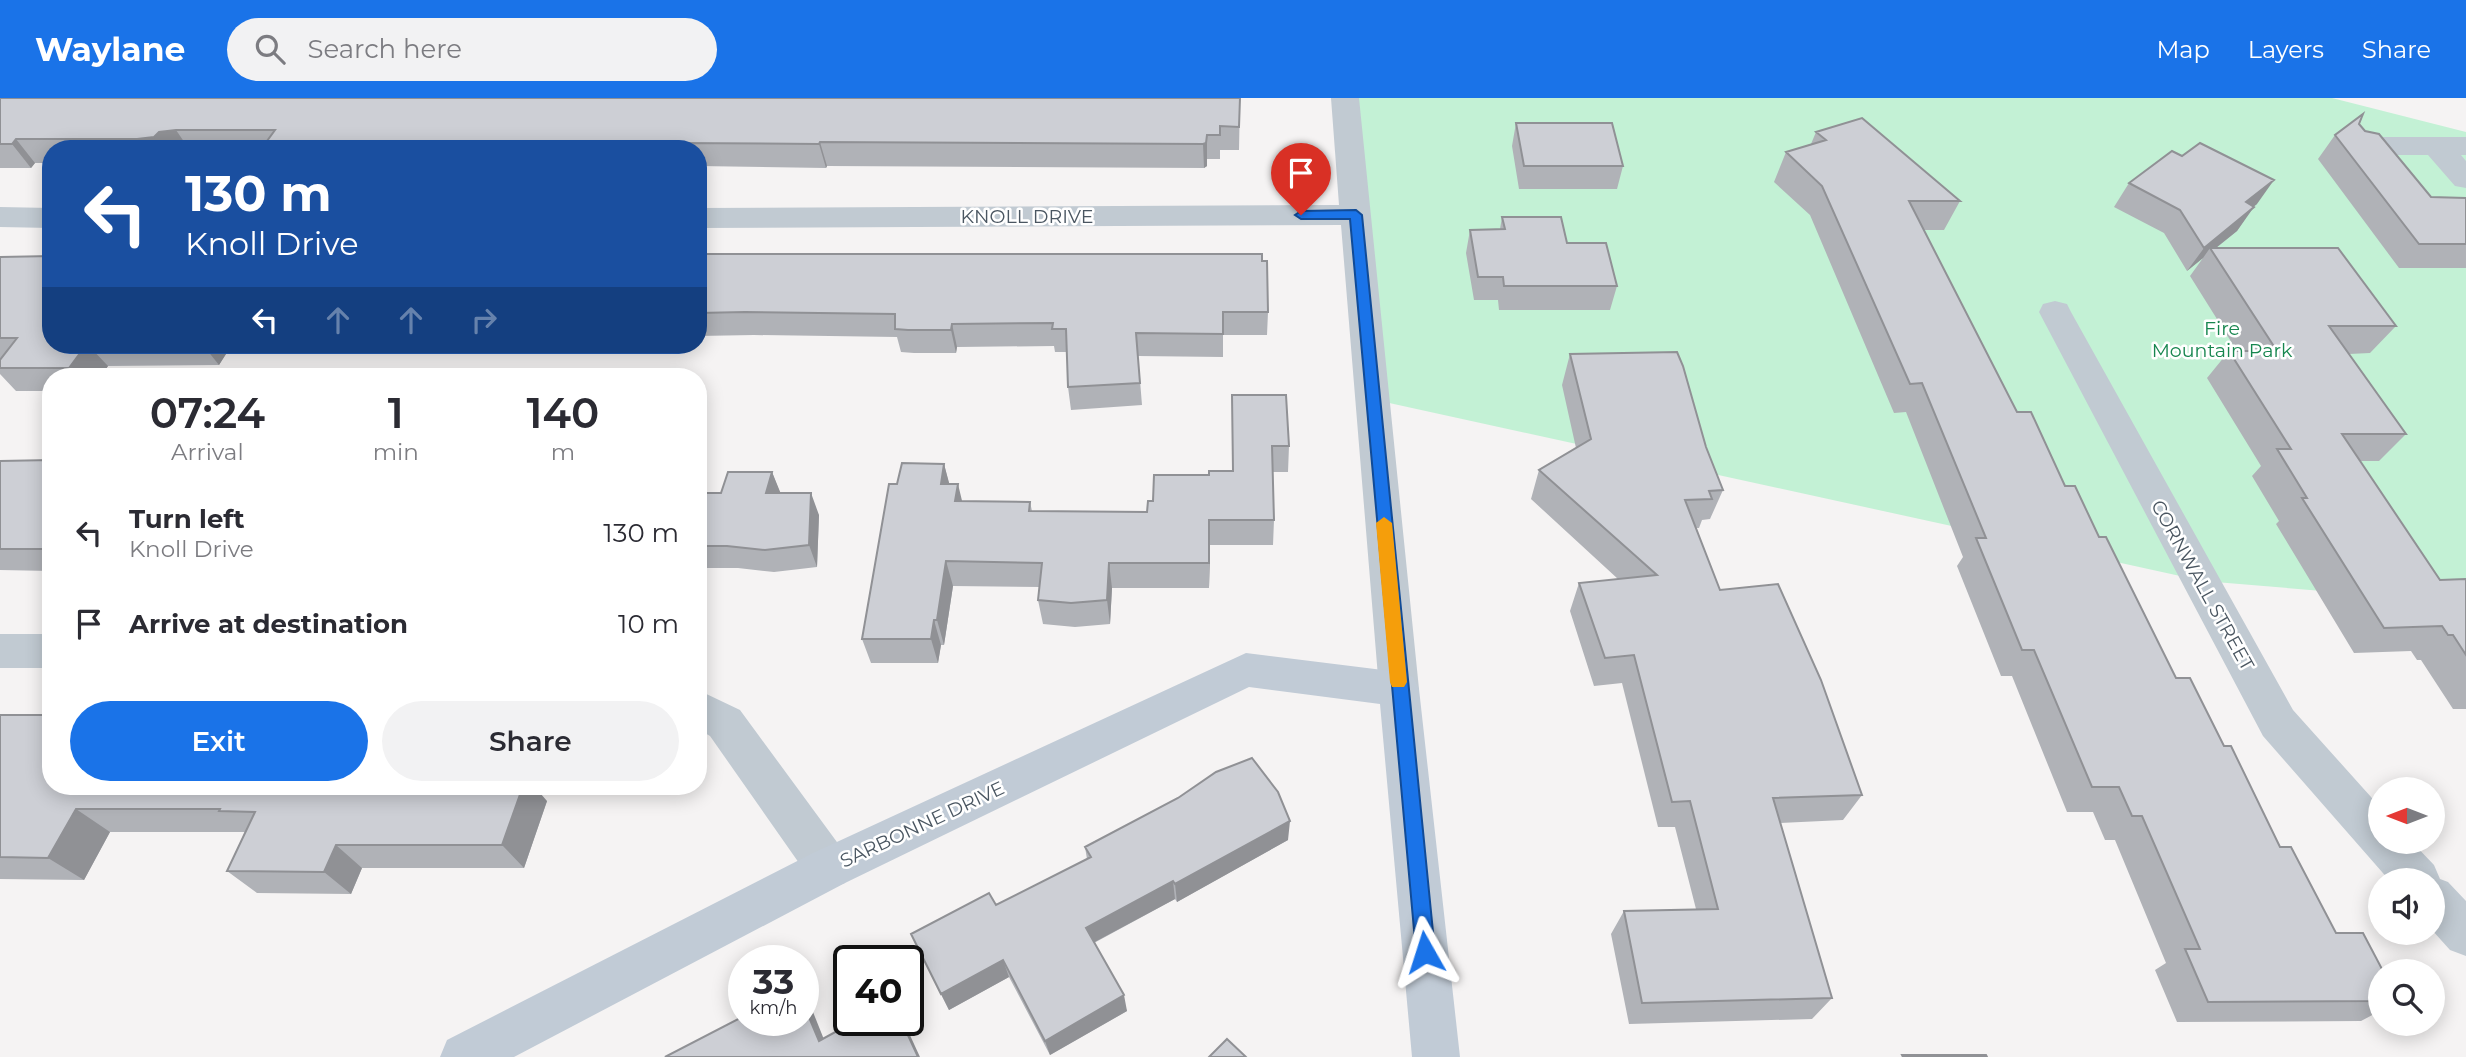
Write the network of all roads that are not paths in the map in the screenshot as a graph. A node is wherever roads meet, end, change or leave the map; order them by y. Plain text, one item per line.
1 (1345, 98) edge
2 (2358, 146) edge
3 (2436, 146) junction
4 (2466, 146) edge
5 (2466, 179) edge
6 (1356, 215) junction
7 (0, 217) edge
8 (42, 218) edge
9 (707, 218) edge
10 (2054, 312) dead end
11 (0, 651) edge
12 (42, 651) edge
13 (1399, 689) junction
14 (707, 713) edge
15 (2368, 824) edge
16 (2395, 854) edge
17 (829, 868) junction
18 (2407, 868) edge
19 (2445, 911) edge
20 (2466, 934) edge
21 (464, 1057) edge
22 (1436, 1057) edge

1 - 6 street
2 - 3 street
3 - 4 street
3 - 5 street
6 - 9 street, KNOLL DRIVE
6 - 13 street
7 - 8 street
10 - 15 street, CORNWALL STREET
11 - 12 street
13 - 17 street, SARBONNE DRIVE
13 - 22 street
14 - 17 street
16 - 18 street
17 - 21 street, SARBONNE DRIVE
19 - 20 street

